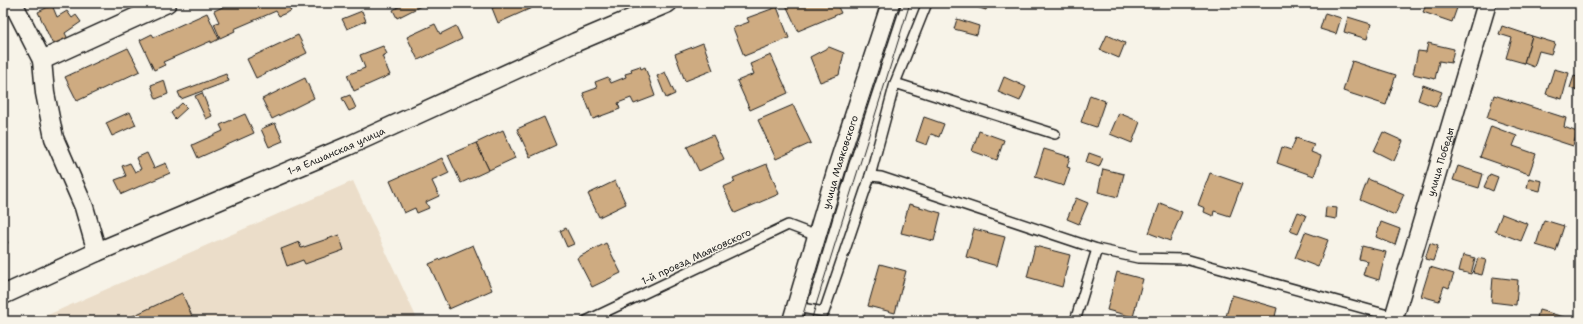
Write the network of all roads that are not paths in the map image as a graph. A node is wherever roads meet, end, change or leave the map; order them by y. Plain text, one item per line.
1 (12, 3) edge
2 (168, 3) edge
3 (891, 3) edge
4 (927, 3) edge
5 (1487, 3) edge
6 (662, 4) edge
7 (42, 60) junction
8 (895, 83) junction
9 (1056, 134) dead end
10 (870, 176) junction
11 (817, 236) junction
12 (1097, 249) junction
13 (97, 252) junction
14 (3, 295) edge
15 (794, 314) edge
16 (1394, 319) edge
17 (586, 321) edge
18 (1076, 321) edge

1 - 7 street
2 - 7 street
3 - 11 street, улица Маяковского
4 - 8 lane
5 - 16 street, улица Победы
6 - 13 street, 1-я Елшанская улица
7 - 13 street
8 - 9 lane
8 - 10 lane
10 - 12 lane
10 - 15 lane
11 - 15 street, улица Маяковского
11 - 17 lane, 1-й проезд Маяковского
12 - 16 lane
12 - 18 lane
13 - 14 street, 1-я Елшанская улица

